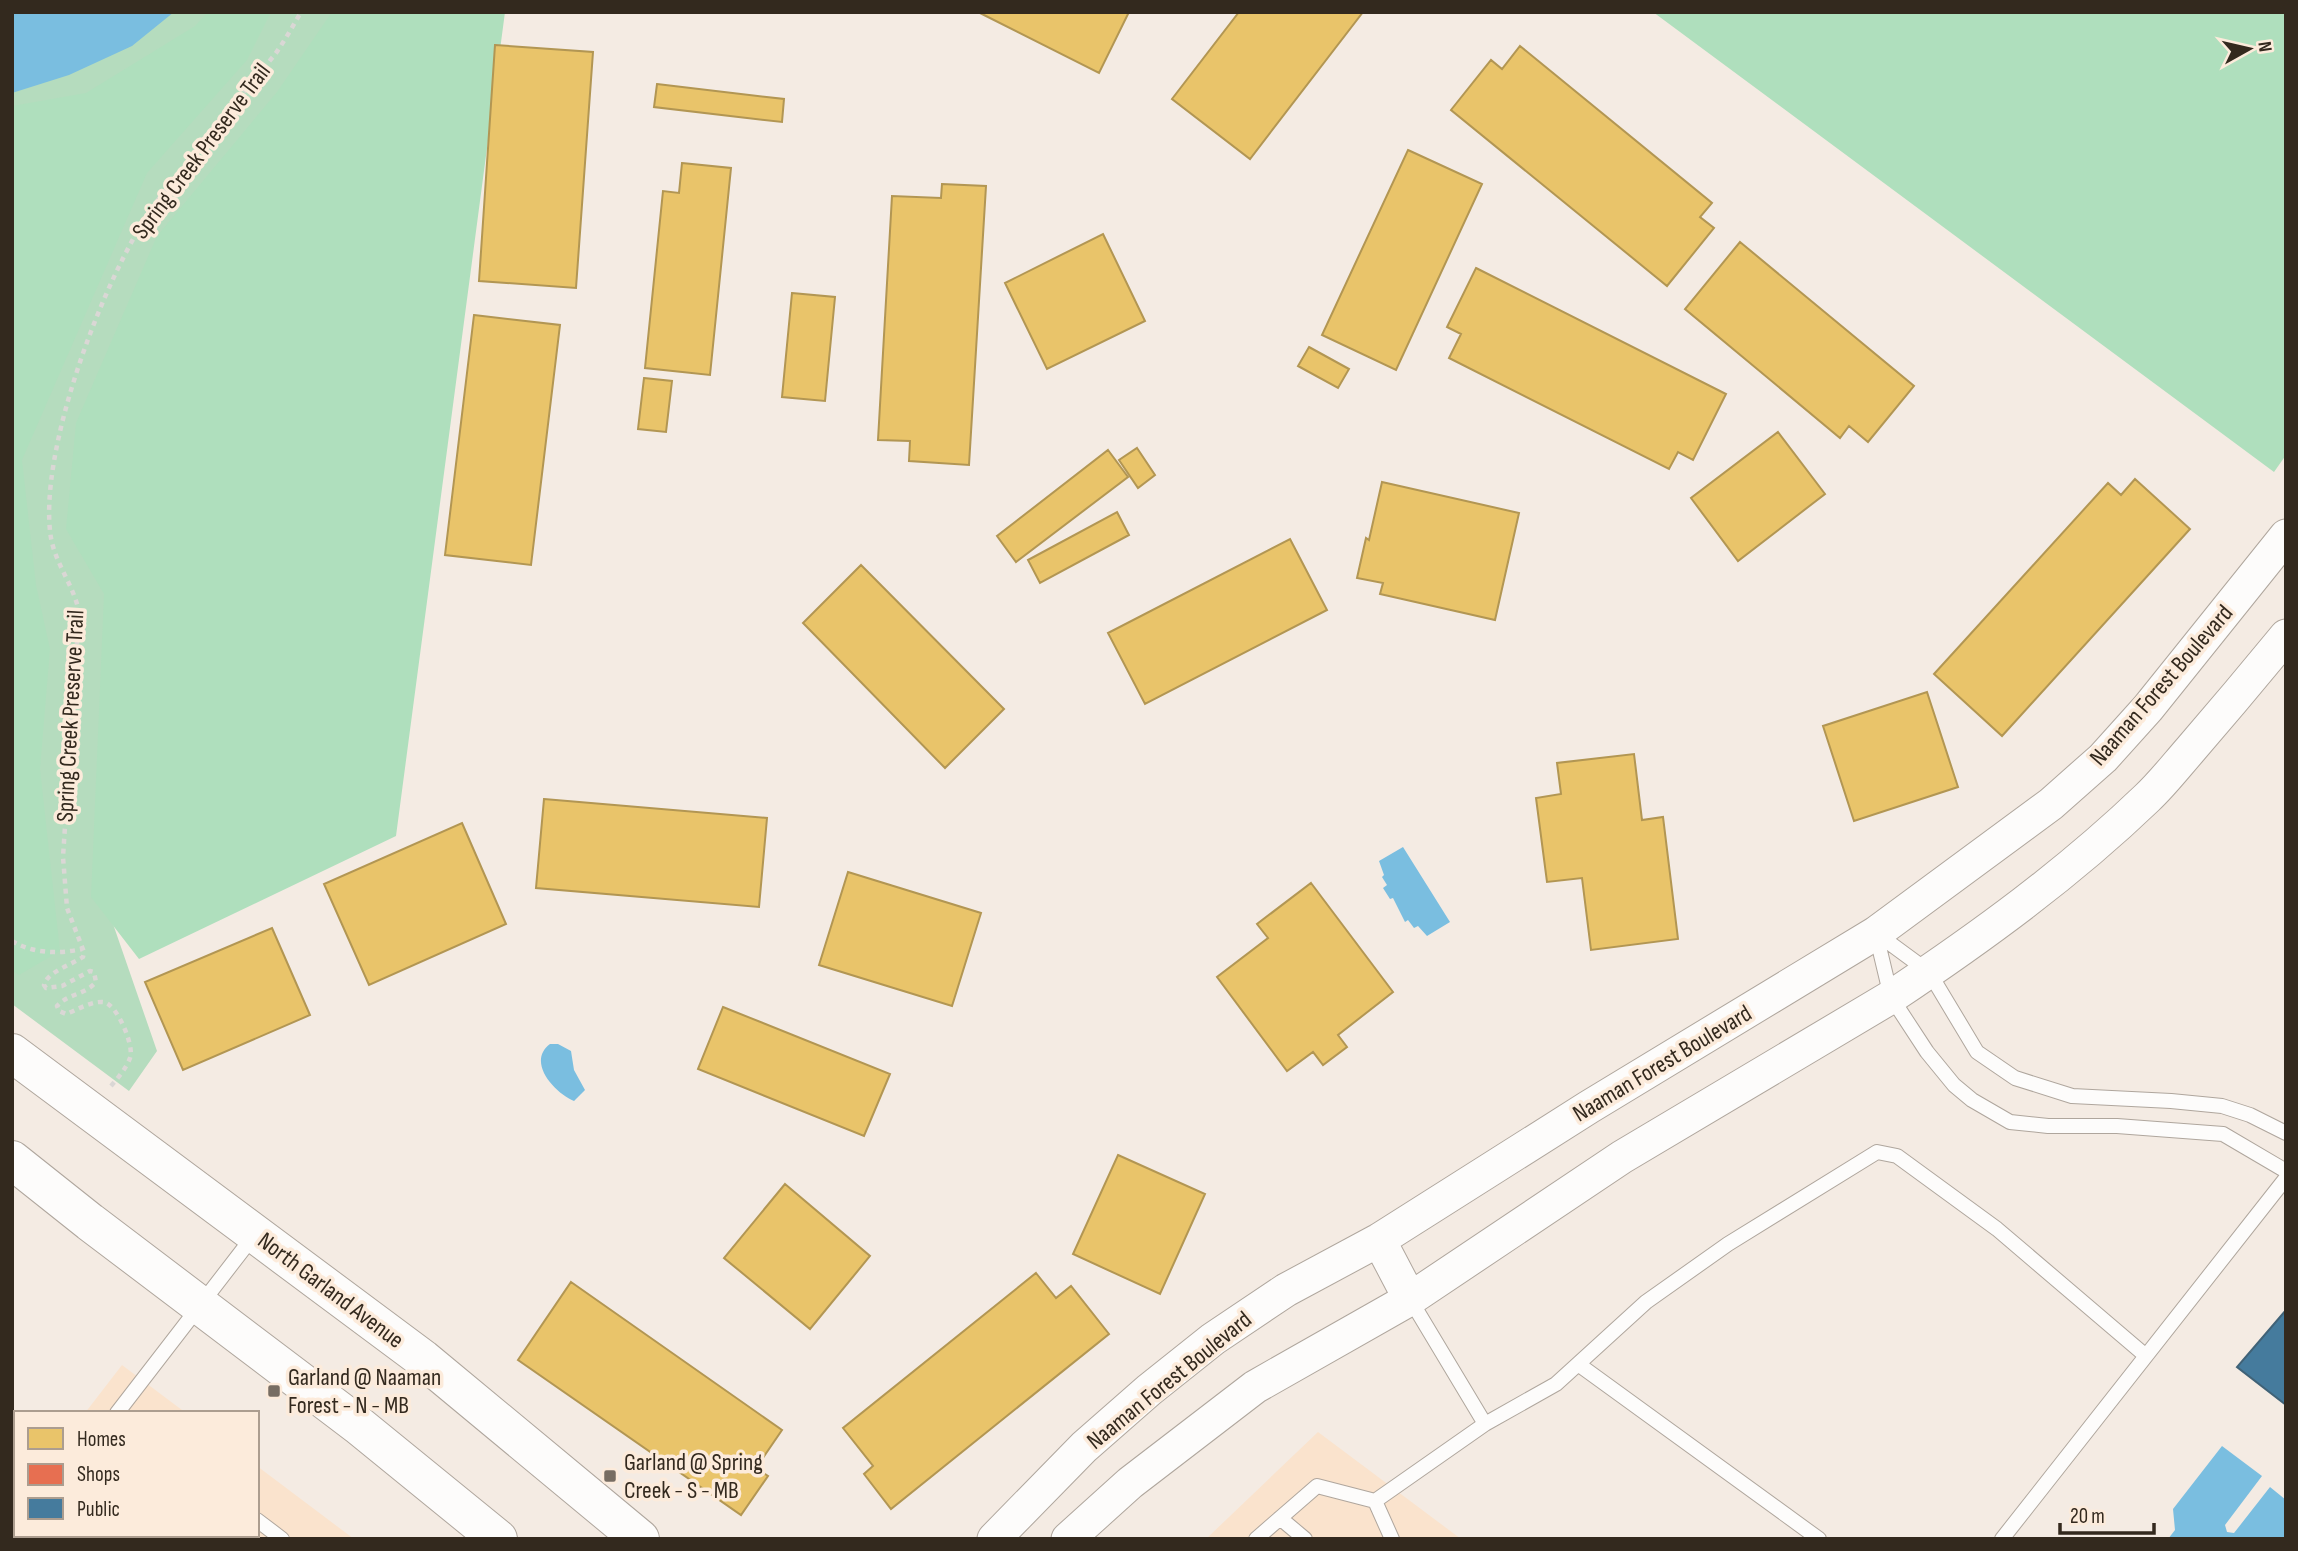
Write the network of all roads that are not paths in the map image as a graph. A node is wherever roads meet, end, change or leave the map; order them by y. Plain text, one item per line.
1 (2286, 536) edge
2 (2286, 636) edge
3 (1876, 933) junction
4 (1929, 972) junction
5 (1891, 997) junction
6 (12, 1053) edge
7 (2286, 1133) edge
8 (12, 1160) edge
9 (2286, 1171) edge
10 (2286, 1178) edge
11 (255, 1234) junction
12 (1379, 1240) junction
13 (1410, 1299) junction
14 (199, 1305) junction
15 (2146, 1356) junction
16 (1578, 1364) junction
17 (119, 1411) edge
18 (1485, 1424) junction
19 (1375, 1501) junction
20 (1280, 1518) junction
21 (259, 1522) edge
22 (272, 1536) edge
23 (498, 1539) edge
24 (640, 1539) edge
25 (994, 1539) edge
26 (1068, 1539) edge
27 (1256, 1539) edge
28 (1305, 1539) edge
29 (1392, 1539) edge
30 (1819, 1539) edge
31 (2002, 1539) edge

1 - 3 street, Naaman Forest Boulevard
2 - 4 street
3 - 4 lane
3 - 5 lane
3 - 12 street, Naaman Forest Boulevard
4 - 5 street
4 - 7 lane
5 - 9 lane
5 - 13 street
6 - 11 main road, North Garland Avenue
8 - 14 main road
10 - 15 lane
11 - 14 lane
11 - 24 main road, North Garland Avenue
12 - 13 street
12 - 25 street, Naaman Forest Boulevard
13 - 18 lane
13 - 26 street
14 - 17 lane
14 - 23 main road
15 - 16 lane
15 - 31 lane
16 - 18 lane
16 - 30 lane
18 - 19 lane
19 - 20 lane
19 - 29 lane
20 - 27 lane
20 - 28 lane
21 - 22 lane

